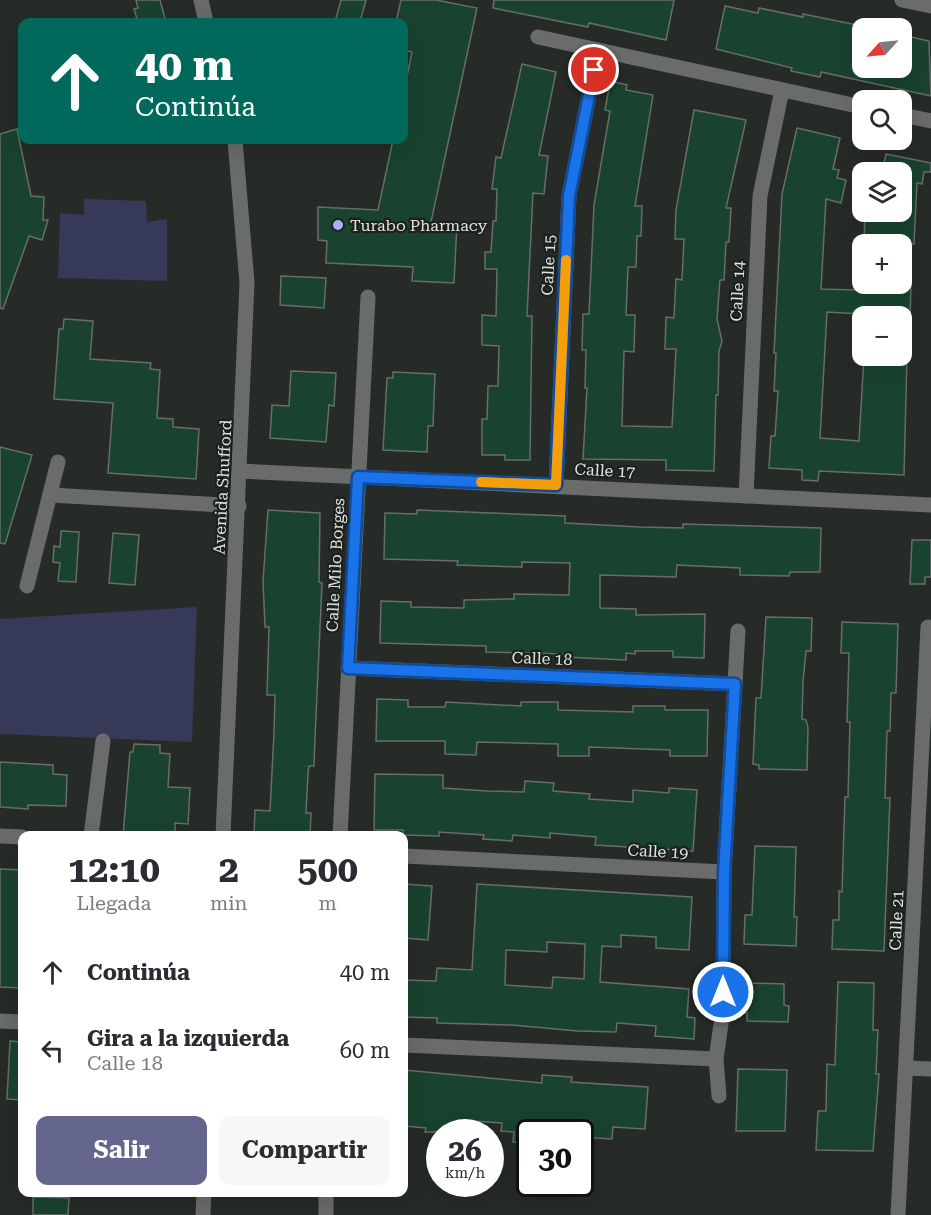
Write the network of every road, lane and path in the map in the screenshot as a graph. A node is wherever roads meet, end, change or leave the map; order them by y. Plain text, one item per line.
1 (201, 0) edge
2 (902, 0) edge
3 (931, 6) edge
4 (206, 18) edge
5 (538, 37) dead end
6 (598, 50) junction
7 (782, 90) junction
8 (852, 104) edge
9 (912, 117) edge
10 (931, 121) edge
11 (235, 144) edge
12 (368, 297) dead end
13 (58, 462) dead end
14 (241, 471) junction
15 (358, 477) junction
16 (556, 485) junction
17 (51, 495) junction
18 (746, 496) junction
19 (931, 505) edge
20 (239, 506) junction
21 (27, 586) dead end
22 (928, 627) dead end
23 (738, 632) dead end
24 (348, 668) junction
25 (735, 684) junction
26 (928, 695) edge
27 (103, 741) dead end
28 (92, 831) edge
29 (223, 831) edge
30 (340, 831) edge
31 (0, 836) edge
32 (18, 837) edge
33 (408, 856) edge
34 (724, 872) junction
35 (923, 883) edge
36 (0, 1021) edge
37 (18, 1022) edge
38 (408, 1045) edge
39 (716, 1059) junction
40 (906, 1068) junction
41 (931, 1069) edge
42 (719, 1096) dead end
43 (204, 1197) edge
44 (326, 1197) edge
45 (203, 1215) edge
46 (326, 1215) edge
47 (898, 1215) edge

1 - 4 street
2 - 3 street
5 - 6 street
6 - 7 street
6 - 16 street, Calle 15
7 - 8 street
7 - 18 street, Calle 14
9 - 10 street
11 - 14 street, Avenida Shufford
12 - 15 street, Calle Milo Borges
13 - 17 street
14 - 15 street, Calle 17
14 - 20 street, Avenida Shufford
15 - 16 street, Calle 17
15 - 24 street, Calle Milo Borges
16 - 18 street, Calle 17
17 - 20 street
17 - 21 street
18 - 19 street, Calle 17
20 - 29 street, Avenida Shufford
22 - 26 street, Calle 21
23 - 25 street
24 - 25 street, Calle 18
24 - 30 street, Calle Milo Borges
25 - 34 street
26 - 35 street, Calle 21
27 - 28 street
31 - 32 street
33 - 34 street, Calle 19
34 - 39 street
35 - 40 street, Calle 21
36 - 37 street
38 - 39 street
39 - 42 street
40 - 41 street
40 - 47 street, Calle 21
43 - 45 street
44 - 46 street

